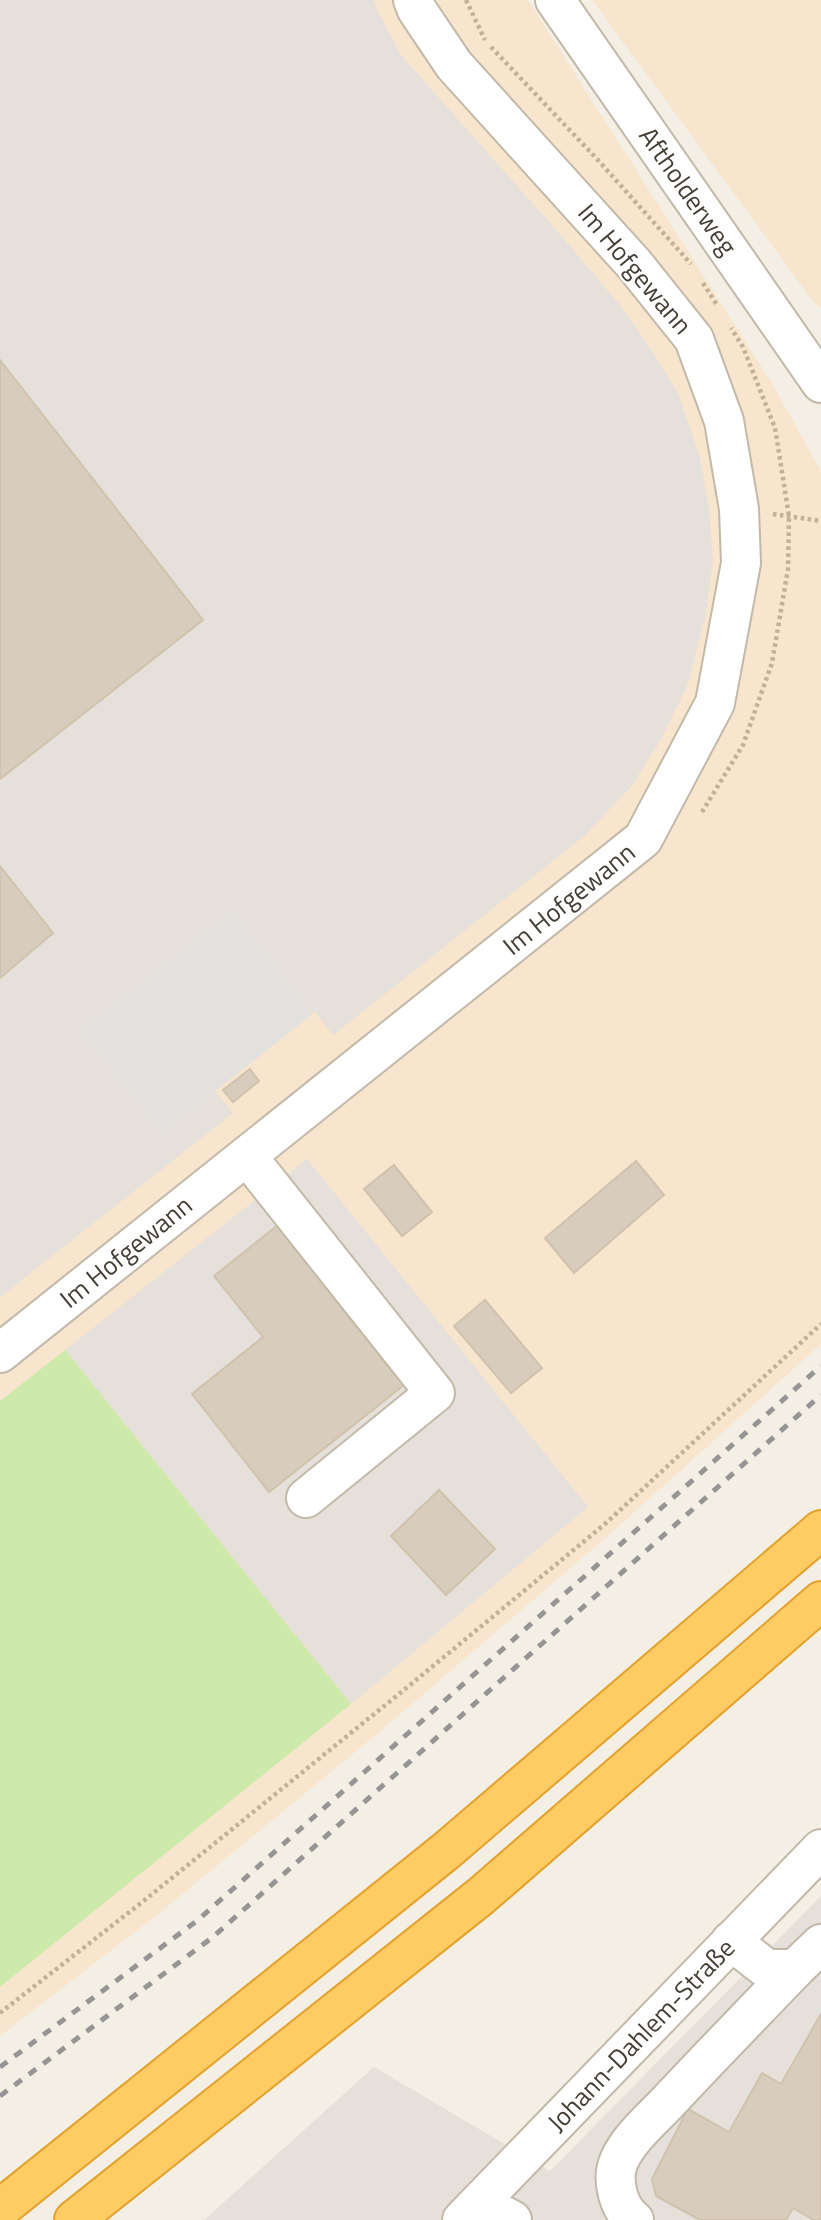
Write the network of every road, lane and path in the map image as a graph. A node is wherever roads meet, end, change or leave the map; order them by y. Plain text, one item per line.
1 (413, 0) edge
2 (466, 0) edge
3 (555, 0) edge
4 (694, 267) dead end
5 (701, 279) dead end
6 (722, 313) dead end
7 (729, 324) dead end
8 (821, 383) edge
9 (739, 509) junction
10 (789, 516) junction
11 (821, 521) edge
12 (700, 815) dead end
13 (247, 1156) junction
14 (821, 1324) edge
15 (0, 1353) edge
16 (306, 1498) dead end
17 (821, 1530) edge
18 (821, 1601) edge
19 (821, 1849) edge
20 (732, 1941) junction
21 (808, 1956) edge
22 (0, 2013) edge
23 (0, 2209) edge
24 (484, 2214) edge
25 (74, 2220) edge
26 (634, 2220) edge

1 - 9 street, Im Hofgewann
2 - 4 path
3 - 8 street, Aftholderweg
5 - 6 path
7 - 10 path
9 - 10 path
9 - 13 street, Im Hofgewann
10 - 11 path
10 - 12 path
13 - 15 street, Im Hofgewann
13 - 16 street
14 - 22 path
17 - 23 highway
18 - 25 highway
19 - 20 street, Johann-Dahlem-Straße
20 - 21 street
20 - 24 street, Johann-Dahlem-Straße
21 - 26 street

